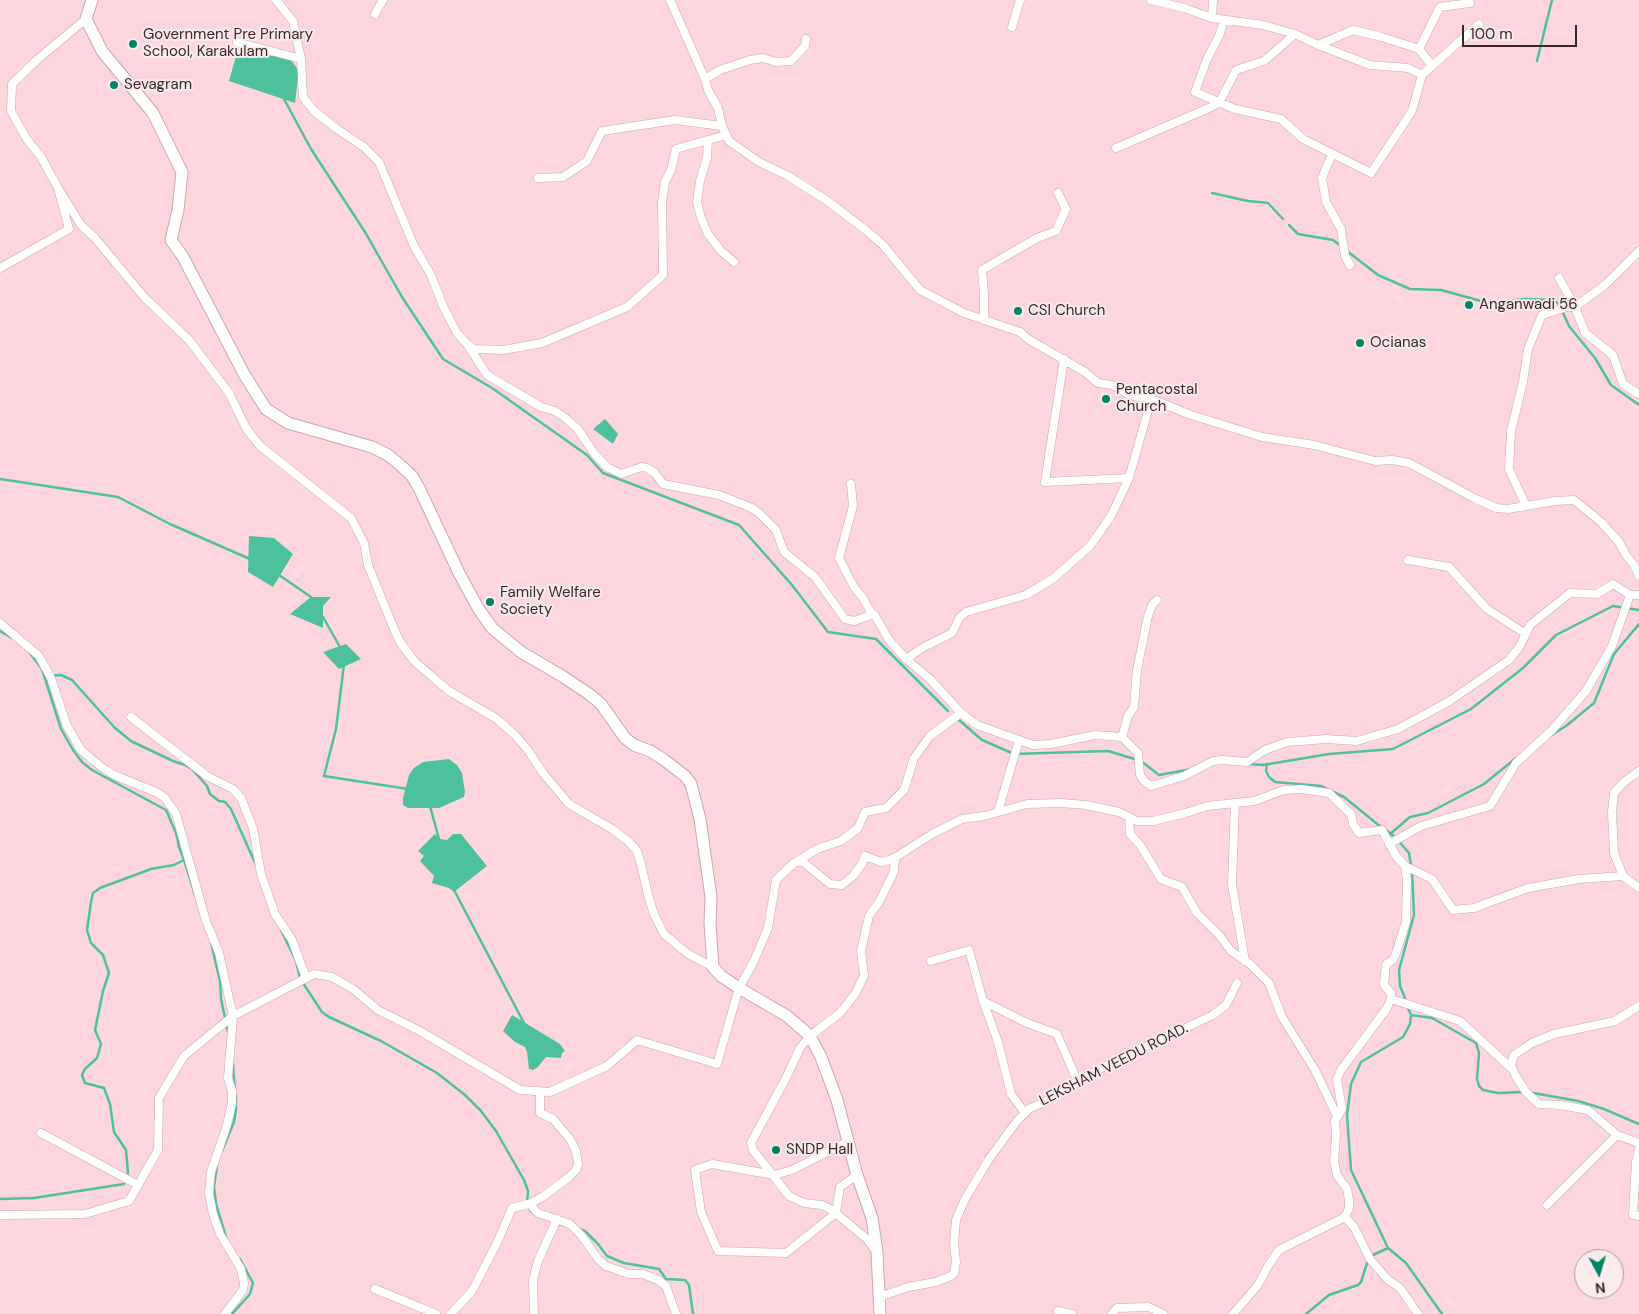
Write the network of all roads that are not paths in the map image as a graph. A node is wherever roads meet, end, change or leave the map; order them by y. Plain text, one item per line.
1 (92, 0) edge
2 (276, 0) edge
3 (383, 0) edge
4 (673, 0) edge
5 (1020, 0) edge
6 (1151, 0) edge
7 (1213, 0) edge
8 (1470, 3) dead end
9 (375, 14) dead end
10 (1212, 18) junction
11 (86, 19) junction
12 (1224, 20) junction
13 (1479, 24) dead end
14 (1012, 27) dead end
15 (1295, 34) junction
16 (806, 39) dead end
17 (237, 42) dead end
18 (1318, 45) junction
19 (1419, 49) junction
20 (301, 59) junction
21 (1432, 66) junction
22 (1422, 75) junction
23 (705, 79) junction
24 (1219, 102) junction
25 (722, 126) junction
26 (726, 135) junction
27 (708, 140) junction
28 (1116, 148) dead end
29 (1332, 154) junction
30 (538, 178) dead end
31 (58, 188) junction
32 (1058, 193) dead end
33 (1639, 251) edge
34 (734, 262) dead end
35 (1350, 265) dead end
36 (0, 268) edge
37 (1559, 278) dead end
38 (1575, 306) junction
39 (984, 320) junction
40 (467, 344) junction
41 (1064, 359) junction
42 (1639, 394) edge
43 (1151, 400) junction
44 (1130, 478) junction
45 (851, 484) dead end
46 (1526, 506) junction
47 (1408, 560) dead end
48 (1639, 576) edge
49 (1630, 595) junction
50 (1639, 595) edge
51 (1157, 600) dead end
52 (872, 614) junction
53 (0, 623) edge
54 (1526, 634) junction
55 (906, 659) junction
56 (961, 713) junction
57 (131, 716) dead end
58 (1123, 737) junction
59 (1019, 740) junction
60 (1639, 771) edge
61 (1235, 803) junction
62 (998, 812) junction
63 (1129, 817) junction
64 (1389, 844) junction
65 (894, 858) junction
66 (795, 862) junction
67 (1405, 866) junction
68 (1623, 876) junction
69 (1639, 888) edge
70 (1245, 961) junction
71 (931, 962) dead end
72 (712, 967) junction
73 (303, 979) junction
74 (1236, 984) dead end
75 (739, 988) junction
76 (1391, 999) junction
77 (983, 1001) junction
78 (1639, 1006) edge
79 (231, 1018) junction
80 (810, 1036) junction
81 (1512, 1070) junction
82 (1078, 1082) junction
83 (540, 1091) junction
84 (1025, 1113) junction
85 (1337, 1116) junction
86 (41, 1133) dead end
87 (1617, 1135) junction
88 (849, 1141) junction
89 (1639, 1143) edge
90 (1639, 1149) edge
91 (774, 1175) junction
92 (858, 1175) junction
93 (138, 1185) junction
94 (535, 1201) junction
95 (1547, 1205) dead end
96 (836, 1213) junction
97 (0, 1215) edge
98 (1639, 1216) edge
99 (1345, 1217) junction
100 (557, 1219) junction
101 (876, 1252) junction
102 (375, 1289) dead end
103 (879, 1297) junction
104 (1058, 1311) dead end
105 (224, 1314) edge
106 (436, 1314) edge
107 (451, 1314) edge
108 (534, 1314) edge
109 (676, 1314) edge
110 (880, 1314) edge
111 (1072, 1314) edge
112 (1112, 1314) edge
113 (1163, 1314) edge
114 (1233, 1314) edge
115 (1418, 1314) edge

1 - 11 street
2 - 20 street
3 - 9 street
4 - 23 street
5 - 14 street
6 - 10 street
7 - 10 street
8 - 19 street
10 - 12 street
11 - 31 street
11 - 72 street
12 - 15 street
12 - 24 street
13 - 21 street
15 - 18 street
15 - 24 street
16 - 23 street
17 - 20 street
18 - 19 street
18 - 22 street
19 - 21 street
20 - 40 street
21 - 22 street
22 - 29 street
23 - 25 street
24 - 28 street
24 - 29 street
25 - 26 street
25 - 30 street
26 - 27 street
26 - 39 street
27 - 34 street
27 - 40 street
29 - 35 street
31 - 36 street
31 - 72 street
32 - 39 street
33 - 38 street
37 - 38 street
38 - 42 street
38 - 46 street
39 - 41 street
40 - 52 street
41 - 43 street
41 - 44 street
43 - 44 street
43 - 46 street
44 - 55 street
45 - 52 street
46 - 48 street
47 - 54 street
49 - 50 street
49 - 54 street
49 - 64 street
51 - 58 street
52 - 55 street
53 - 79 street
54 - 58 street
55 - 56 street
56 - 59 street
56 - 66 street
57 - 73 street
58 - 59 street
59 - 62 street
60 - 68 street
61 - 63 street
61 - 64 street
61 - 70 street
62 - 63 street
62 - 65 street
63 - 70 street
64 - 67 street
65 - 66 street
65 - 80 street
66 - 75 street
67 - 68 street
67 - 76 street
68 - 69 street
70 - 85 street
71 - 77 street
72 - 75 street
73 - 79 street
73 - 83 street
74 - 82 street, LEKSHAM VEEDU ROAD.
75 - 80 street
75 - 83 street
76 - 81 street
76 - 85 street
77 - 82 street
77 - 84 street
78 - 81 street
79 - 93 street
79 - 105 street
80 - 88 street
80 - 91 street
81 - 87 street
82 - 84 street, LEKSHAM VEEDU ROAD.
83 - 94 street
84 - 103 street, LEKSHAM VEEDU ROAD.
85 - 99 street
86 - 93 street
87 - 89 street
87 - 95 street
88 - 91 street
88 - 92 street
90 - 98 street
91 - 96 street
91 - 96 street
92 - 96 street
92 - 101 street
93 - 97 street
94 - 100 street
94 - 107 street
96 - 101 street
99 - 114 street
99 - 115 street
100 - 108 street
100 - 109 street
101 - 103 street
102 - 106 street
103 - 110 street
104 - 111 street
112 - 113 street

